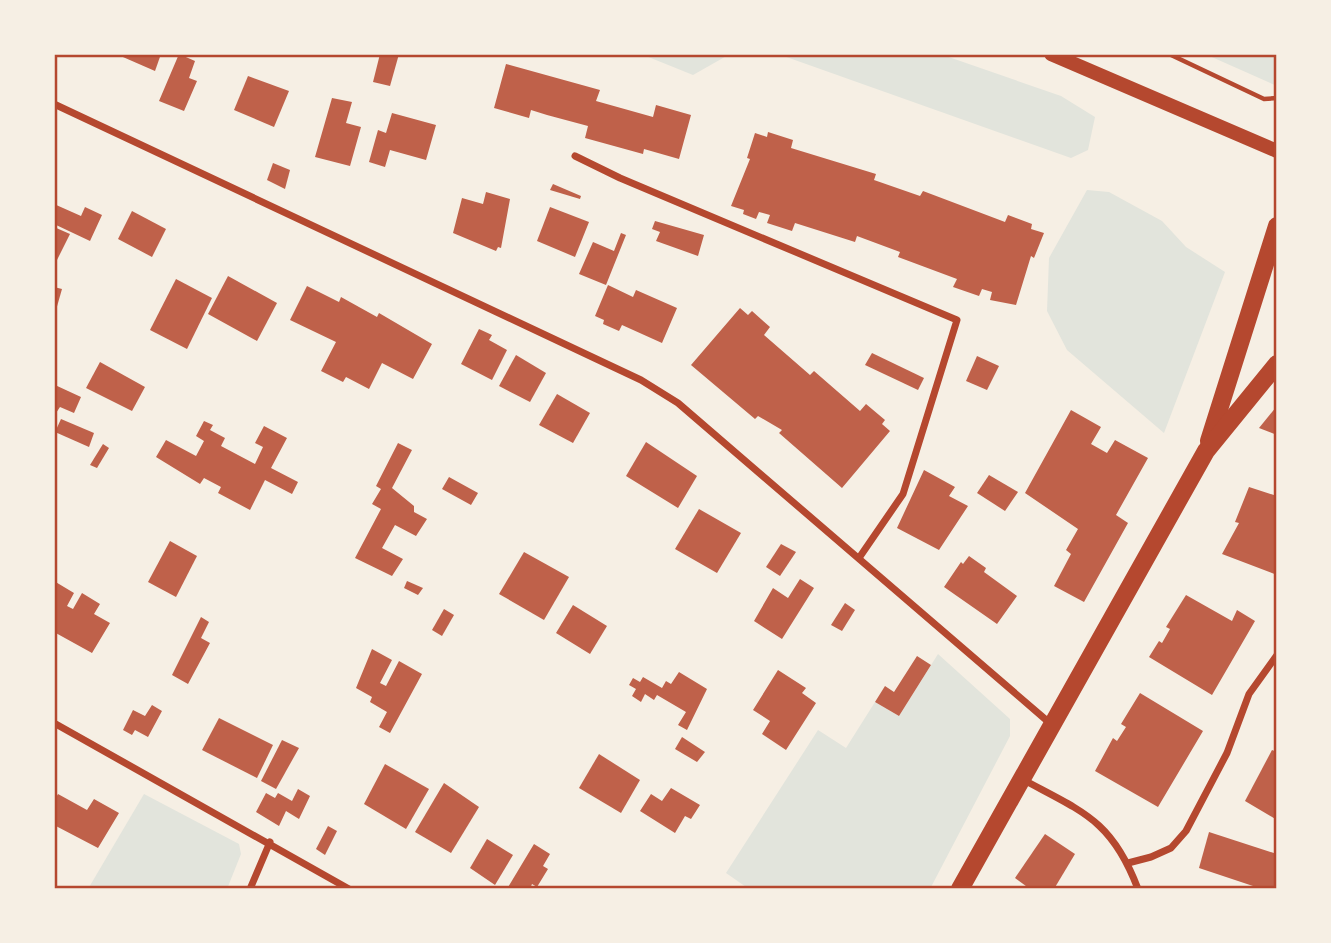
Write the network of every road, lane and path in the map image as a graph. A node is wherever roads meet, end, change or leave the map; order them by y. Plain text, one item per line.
1 (1051, 54) edge
2 (1169, 54) edge
3 (1277, 98) edge
4 (54, 104) edge
5 (1277, 151) edge
6 (575, 156) dead end
7 (1277, 226) edge
8 (1277, 364) edge
9 (1206, 451) junction
10 (859, 558) junction
11 (1277, 655) edge
12 (54, 723) edge
13 (1052, 725) junction
14 (1022, 779) junction
15 (270, 842) junction
16 (1128, 863) junction
17 (250, 889) edge
18 (349, 889) edge
19 (960, 889) edge
20 (1138, 889) edge

1 - 5 main road
2 - 3 path
4 - 10 street
6 - 10 street
7 - 9 main road
8 - 9 main road
9 - 13 main road
10 - 13 street
11 - 16 street
12 - 15 street
13 - 14 main road
14 - 16 street
14 - 19 main road
15 - 17 street
15 - 18 street
16 - 20 street

